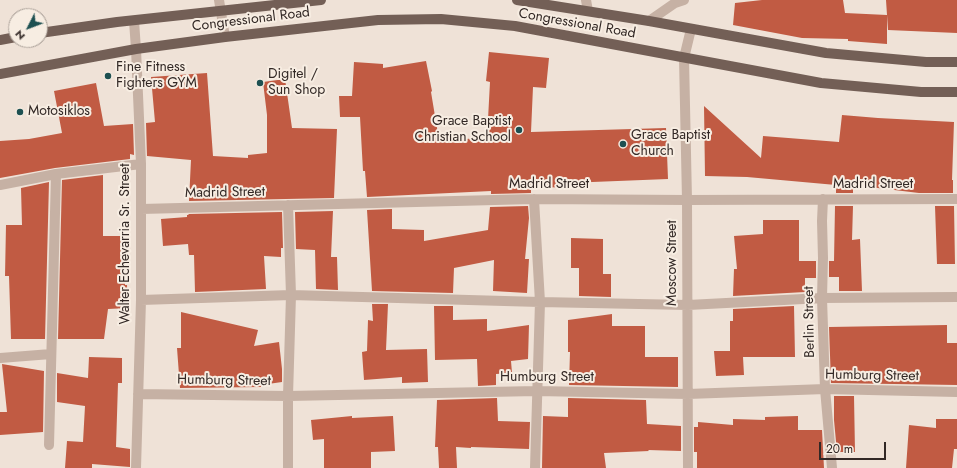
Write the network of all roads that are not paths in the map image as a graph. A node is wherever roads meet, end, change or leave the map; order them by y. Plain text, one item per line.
1 (219, 0) edge
2 (321, 0) edge
3 (517, 0) edge
4 (586, 0) edge
5 (684, 0) edge
6 (221, 11) junction
7 (588, 11) junction
8 (134, 21) junction
9 (649, 21) junction
10 (691, 29) junction
11 (48, 32) edge
12 (225, 37) junction
13 (136, 49) junction
14 (684, 58) junction
15 (957, 62) edge
16 (0, 74) edge
17 (957, 92) edge
18 (141, 164) junction
19 (56, 174) junction
20 (0, 185) edge
21 (534, 198) junction
22 (823, 199) junction
23 (957, 199) edge
24 (687, 200) junction
25 (288, 205) junction
26 (141, 209) junction
27 (291, 295) junction
28 (957, 297) edge
29 (822, 298) junction
30 (141, 300) junction
31 (540, 302) junction
32 (688, 305) junction
33 (51, 354) junction
34 (0, 358) edge
35 (825, 389) junction
36 (537, 391) junction
37 (957, 392) edge
38 (138, 394) junction
39 (688, 394) junction
40 (288, 396) junction
41 (49, 445) dead end
42 (136, 468) edge
43 (288, 468) edge
44 (535, 468) edge
45 (688, 468) edge
46 (832, 468) edge

1 - 6 street
2 - 6 main road, Congressional Road
3 - 7 main road, Congressional Road
4 - 7 street
5 - 9 street
6 - 8 main road, Congressional Road
6 - 12 street
7 - 9 main road, Congressional Road
8 - 11 main road, Congressional Road
8 - 13 street, Walter Echevarria Sr. Street
9 - 10 main road, Congressional Road
10 - 14 street, Moscow Street
10 - 15 main road, Congressional Road
12 - 13 main road, Congressional Road
12 - 14 main road, Congressional Road
13 - 16 main road, Congressional Road
13 - 18 street, Walter Echevarria Sr. Street
14 - 17 main road, Congressional Road
14 - 24 street, Moscow Street
18 - 19 street
18 - 26 street, Walter Echevarria Sr. Street
19 - 20 street
19 - 33 street
21 - 24 street, Madrid Street
21 - 25 street, Madrid Street
21 - 31 street
22 - 23 street, Madrid Street
22 - 24 street, Madrid Street
22 - 29 street, Berlin Street
24 - 32 street, Moscow Street
25 - 26 street, Madrid Street
25 - 27 street
26 - 30 street, Walter Echevarria Sr. Street
27 - 30 street
27 - 31 street
27 - 40 street
28 - 29 street
29 - 32 street
29 - 35 street, Berlin Street
30 - 38 street, Walter Echevarria Sr. Street
31 - 32 street
31 - 36 street
32 - 39 street, Moscow Street
33 - 34 street
33 - 41 street
35 - 37 street, Humburg Street
35 - 39 street, Humburg Street
35 - 46 street, Berlin Street
36 - 39 street, Humburg Street
36 - 40 street, Humburg Street
36 - 44 street
38 - 40 street, Humburg Street
38 - 42 street, Walter Echevarria Sr. Street
39 - 45 street, Moscow Street
40 - 43 street

